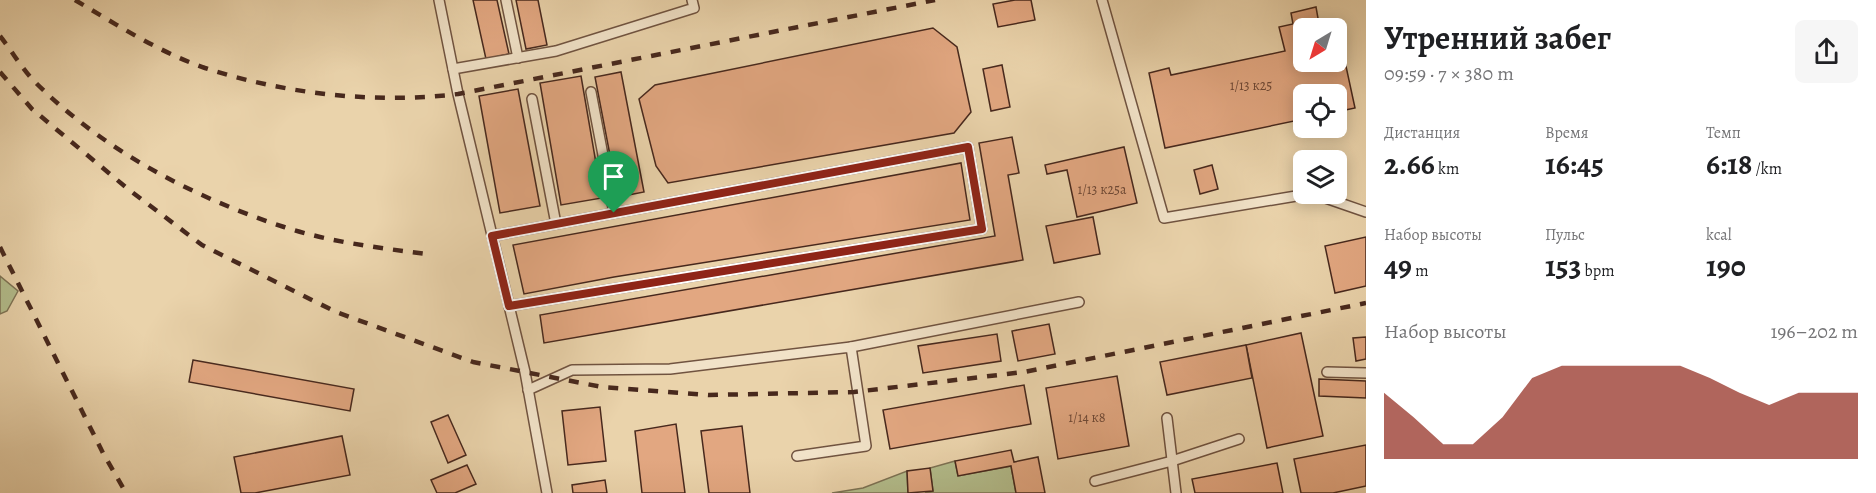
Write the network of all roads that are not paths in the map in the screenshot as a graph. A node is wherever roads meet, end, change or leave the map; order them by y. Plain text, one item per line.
1 (439, 0) edge
2 (506, 0) edge
3 (692, 0) edge
4 (1102, 0) edge
5 (518, 58) junction
6 (453, 69) junction
7 (591, 92) dead end
8 (532, 99) dead end
9 (1293, 196) edge
10 (1343, 204) edge
11 (1366, 212) edge
12 (614, 213) junction
13 (556, 224) junction
14 (492, 236) junction
15 (1079, 302) dead end
16 (509, 306) junction
17 (851, 347) junction
18 (1327, 372) dead end
19 (1366, 373) edge
20 (528, 390) junction
21 (1167, 418) dead end
22 (1239, 439) dead end
23 (797, 456) dead end
24 (1172, 461) junction
25 (1095, 481) dead end
26 (547, 493) edge
27 (1176, 493) edge

1 - 6 lane
2 - 5 lane
3 - 5 lane
4 - 9 lane
5 - 6 lane
6 - 14 lane
7 - 12 lane
8 - 13 lane
10 - 11 lane
12 - 13 lane
12 - 16 lane
13 - 14 lane
14 - 16 lane
15 - 17 lane
16 - 20 lane
17 - 20 lane
17 - 23 lane
18 - 19 lane
20 - 26 lane
21 - 24 lane
22 - 24 lane
24 - 25 lane
24 - 27 lane

